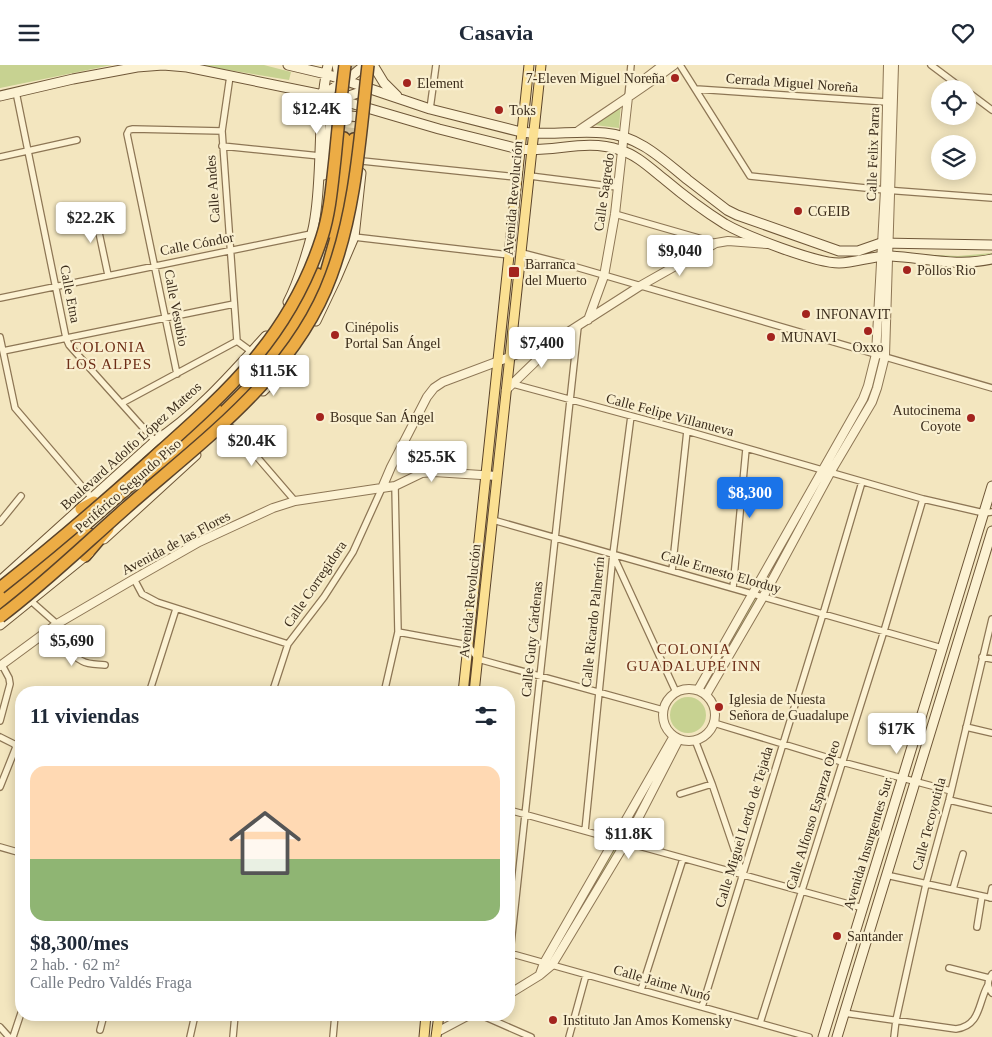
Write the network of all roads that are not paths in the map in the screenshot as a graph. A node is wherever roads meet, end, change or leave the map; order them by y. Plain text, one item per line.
1 (288, 65) edge
2 (338, 65) edge
3 (345, 65) edge
4 (436, 65) edge
5 (529, 65) edge
6 (541, 65) edge
7 (631, 65) edge
8 (663, 65) edge
9 (674, 65) edge
10 (680, 65) edge
11 (888, 65) edge
12 (894, 65) edge
13 (931, 65) edge
14 (298, 66) edge
15 (368, 66) edge
16 (327, 69) edge
17 (230, 76) junction
18 (951, 80) edge
19 (342, 81) junction
20 (369, 89) junction
21 (696, 89) junction
22 (16, 92) junction
23 (0, 95) edge
24 (323, 95) junction
25 (628, 97) junction
26 (976, 98) edge
27 (346, 99) junction
28 (402, 99) junction
29 (887, 102) junction
30 (367, 109) junction
31 (430, 109) junction
32 (992, 111) edge
33 (332, 114) junction
34 (365, 129) junction
35 (222, 131) junction
36 (578, 131) junction
37 (521, 132) junction
38 (533, 134) junction
39 (624, 136) junction
40 (349, 138) tunnel mouth
41 (77, 140) dead end
42 (222, 146) junction
43 (519, 149) junction
44 (28, 150) junction
45 (622, 150) junction
46 (532, 151) junction
47 (320, 156) junction
48 (0, 157) edge
49 (362, 161) junction
50 (530, 175) junction
51 (516, 177) junction
52 (687, 179) junction
53 (618, 187) junction
54 (679, 191) junction
55 (888, 191) junction
56 (992, 198) edge
57 (94, 209) dead end
58 (614, 214) junction
59 (315, 219) junction
60 (311, 234) junction
61 (354, 237) junction
62 (887, 240) junction
63 (716, 243) junction
64 (776, 245) junction
65 (992, 245) edge
66 (230, 251) junction
67 (522, 253) junction
68 (508, 255) junction
69 (885, 255) junction
70 (992, 259) edge
71 (155, 265) junction
72 (108, 275) junction
73 (604, 276) junction
74 (56, 286) junction
75 (640, 287) junction
76 (313, 292) junction
77 (0, 298) edge
78 (290, 300) junction
79 (234, 304) junction
80 (318, 317) junction
81 (166, 318) junction
82 (588, 320) junction
83 (578, 327) junction
84 (565, 334) junction
85 (0, 337) edge
86 (66, 339) junction
87 (237, 341) junction
88 (3, 351) junction
89 (523, 352) junction
90 (876, 354) junction
91 (885, 356) junction
92 (253, 357) junction
93 (510, 357) junction
94 (498, 362) junction
95 (530, 365) junction
96 (177, 374) junction
97 (510, 387) junction
98 (992, 388) edge
99 (570, 401) junction
100 (122, 403) junction
101 (631, 416) junction
102 (232, 428) dead end
103 (687, 431) junction
104 (168, 433) junction
105 (155, 441) junction
106 (746, 449) junction
107 (164, 455) junction
108 (391, 467) junction
109 (821, 470) junction
110 (830, 473) junction
111 (484, 475) junction
112 (386, 477) junction
113 (497, 477) junction
114 (409, 480) junction
115 (862, 482) junction
116 (395, 486) junction
117 (992, 486) edge
118 (142, 488) junction
119 (382, 488) junction
120 (21, 496) dead end
121 (922, 499) junction
122 (93, 500) junction
123 (294, 501) junction
124 (81, 509) joint
125 (988, 513) edge
126 (493, 520) junction
127 (0, 522) edge
128 (992, 531) edge
129 (555, 538) junction
130 (613, 554) junction
131 (86, 556) junction
132 (672, 571) junction
133 (134, 579) junction
134 (0, 582) edge
135 (732, 587) junction
136 (753, 593) junction
137 (764, 597) junction
138 (0, 599) edge
139 (31, 601) junction
140 (176, 609) junction
141 (0, 611) edge
142 (823, 614) junction
143 (0, 617) edge
144 (992, 619) edge
145 (0, 625) edge
146 (54, 627) junction
147 (884, 631) junction
148 (398, 632) junction
149 (288, 644) junction
150 (468, 645) junction
151 (942, 648) junction
152 (982, 657) junction
153 (478, 659) junction
154 (992, 659) edge
155 (105, 665) dead end
156 (1, 666) edge
157 (540, 676) junction
158 (151, 686) edge
159 (274, 686) edge
160 (386, 686) edge
161 (464, 686) edge
162 (475, 686) edge
163 (698, 690) junction
164 (676, 692) junction
165 (599, 693) junction
166 (706, 695) junction
167 (663, 710) junction
168 (0, 721) edge
169 (714, 723) junction
170 (966, 727) junction
171 (992, 733) edge
172 (0, 737) edge
173 (676, 737) junction
174 (695, 740) junction
175 (782, 744) junction
176 (15, 745) edge
177 (15, 755) edge
178 (842, 762) junction
179 (902, 778) junction
180 (915, 781) junction
181 (712, 784) junction
182 (0, 787) edge
183 (951, 791) junction
184 (680, 794) dead end
185 (949, 800) junction
186 (992, 810) edge
187 (515, 812) edge
188 (524, 814) junction
189 (585, 831) junction
190 (614, 839) junction
191 (626, 842) junction
192 (0, 847) edge
193 (15, 851) edge
194 (963, 854) dead end
195 (683, 859) junction
196 (743, 875) junction
197 (886, 875) junction
198 (926, 884) junction
199 (992, 888) edge
200 (953, 889) junction
201 (802, 891) junction
202 (982, 896) junction
203 (515, 897) edge
204 (991, 898) edge
205 (862, 909) junction
206 (977, 927) dead end
207 (515, 955) edge
208 (544, 963) junction
209 (552, 965) junction
210 (949, 968) dead end
211 (540, 975) junction
212 (586, 975) junction
213 (991, 976) edge
214 (988, 985) junction
215 (515, 990) edge
216 (641, 990) junction
217 (992, 993) edge
218 (702, 1007) junction
219 (844, 1013) junction
220 (896, 1020) junction
221 (18, 1021) edge
222 (102, 1021) edge
223 (194, 1021) edge
224 (234, 1021) edge
225 (334, 1021) edge
226 (425, 1021) edge
227 (438, 1021) edge
228 (459, 1021) edge
229 (495, 1021) edge
230 (760, 1023) junction
231 (0, 1027) edge
232 (100, 1030) dead end
233 (436, 1035) edge
234 (11, 1037) edge
235 (190, 1037) edge
236 (233, 1037) edge
237 (333, 1037) edge
238 (424, 1037) edge
239 (531, 1037) edge
240 (569, 1037) edge
241 (809, 1037) edge
242 (823, 1037) edge
243 (837, 1037) edge
244 (894, 1037) edge

1 - 14 main road
2 - 15 main road
2 - 19 main road
3 - 92 highway, Periférico Segundo Piso, bridge
4 - 31 street
5 - 37 main road, Avenida Revolución
6 - 38 main road, Avenida Revolución
7 - 25 street, Calle Sagredo
8 - 25 street
9 - 25 street
10 - 21 street
11 - 29 street, Calle Felix Parra
12 - 55 street, Calle Felix Parra
13 - 18 street
14 - 16 main road
15 - 19 main road
15 - 20 main road
15 - 28 main road
15 - 143 highway, Periférico Segundo Piso, bridge
16 - 19 main road
16 - 24 main road, Boulevard Adolfo López Mateos
17 - 22 main road
17 - 24 main road
17 - 35 street, Calle Andes
19 - 20 main road
19 - 24 main road
19 - 27 main road
20 - 27 main road
20 - 28 main road
20 - 30 main road
21 - 29 street, Cerrada Miguel Noreña
21 - 55 street
22 - 23 main road
22 - 44 street, Calle Etna
24 - 27 main road
24 - 47 main road, Boulevard Adolfo López Mateos
25 - 36 street
25 - 39 street, Calle Sagredo
26 - 32 street
27 - 30 main road
27 - 33 main road
28 - 31 main road
29 - 55 street, Calle Felix Parra
30 - 34 main road
30 - 43 main road
31 - 37 main road
33 - 34 main road
33 - 59 main road
34 - 49 main road
35 - 42 street, Calle Andes
35 - 71 street, Calle Vesubio
36 - 38 main road
36 - 39 main road
37 - 38 main road
37 - 43 main road, Avenida Revolución
38 - 46 main road, Avenida Revolución
39 - 45 street, Calle Sagredo
39 - 52 main road
40 - 76 highway
41 - 44 street
42 - 47 street
42 - 66 street, Calle Andes
43 - 46 main road
43 - 51 main road, Avenida Revolución
44 - 48 street
44 - 74 street, Calle Etna
45 - 46 main road
45 - 53 street, Calle Sagredo
45 - 54 main road
46 - 50 main road, Avenida Revolución
47 - 59 main road, Boulevard Adolfo López Mateos
49 - 51 street
49 - 61 main road
50 - 53 street
50 - 67 main road, Avenida Revolución
51 - 68 main road, Avenida Revolución
52 - 54 main road
52 - 62 main road
53 - 58 street, Calle Sagredo
54 - 64 main road
55 - 56 street
55 - 62 street, Calle Felix Parra
55 - 62 street, Calle Felix Parra
57 - 72 street
58 - 63 street
58 - 73 street, Calle Sagredo
59 - 60 main road, Boulevard Adolfo López Mateos
60 - 66 street, Calle Cóndor
60 - 78 main road, Boulevard Adolfo López Mateos
61 - 68 street
61 - 80 main road
62 - 65 main road
62 - 69 street
63 - 64 street
63 - 75 street
64 - 69 main road
66 - 71 street, Calle Cóndor
66 - 79 street, Calle Andes
67 - 73 street
67 - 93 main road, Avenida Revolución
68 - 94 main road, Avenida Revolución
69 - 70 main road
69 - 90 street
69 - 91 street
71 - 72 street, Calle Cóndor
71 - 81 street, Calle Vesubio
72 - 74 street, Calle Cóndor
73 - 75 street
73 - 82 street, Calle Sagredo
74 - 77 street, Calle Cóndor
74 - 86 street, Calle Etna
75 - 82 street
75 - 90 street
76 - 78 highway
76 - 80 highway
76 - 107 highway
76 - 118 highway
78 - 92 main road, Boulevard Adolfo López Mateos
79 - 81 street
79 - 87 street, Calle Andes
80 - 131 main road
81 - 86 street
81 - 96 street, Calle Vesubio
82 - 83 street
83 - 84 street
83 - 99 street, Calle Guty Cárdenas
84 - 89 street
84 - 95 street
85 - 88 street
86 - 88 street
86 - 100 street, Calle Etna
87 - 92 street
87 - 96 street
88 - 122 street
89 - 93 street
89 - 95 street
90 - 91 street
90 - 109 street
91 - 98 street
91 - 110 street
92 - 104 main road, Boulevard Adolfo López Mateos
92 - 122 highway, bridge
92 - 134 highway, Periférico Segundo Piso, bridge
93 - 94 street
93 - 97 main road, Avenida Revolución
94 - 108 street
94 - 111 main road, Avenida Revolución
95 - 97 street
96 - 100 street
97 - 99 street, Calle Felipe Villanueva
97 - 113 main road, Avenida Revolución
99 - 101 street, Calle Felipe Villanueva
99 - 129 street, Calle Guty Cárdenas
100 - 105 street, Calle Etna
101 - 103 street, Calle Felipe Villanueva
101 - 130 street, Calle Ricardo Palmerín
102 - 123 street
103 - 106 street, Calle Felipe Villanueva
103 - 132 street
104 - 105 main road, Boulevard Adolfo López Mateos
104 - 107 highway
105 - 122 main road, Boulevard Adolfo López Mateos
106 - 109 street, Calle Felipe Villanueva
106 - 135 street
107 - 138 highway
108 - 112 street
108 - 114 street
109 - 110 street, Calle Felipe Villanueva
109 - 136 street
110 - 115 street, Calle Felipe Villanueva
110 - 137 street
111 - 113 street
111 - 114 street
111 - 150 main road, Avenida Revolución
112 - 116 street
112 - 119 street
113 - 126 main road, Avenida Revolución
114 - 116 street
115 - 121 street, Calle Felipe Villanueva
115 - 142 street, Calle Miguel Lerdo de Tejada
116 - 119 street
116 - 148 street
117 - 125 main road, Avenida Insurgentes Sur
118 - 131 highway
118 - 141 highway
119 - 123 street, Avenida de las Flores
119 - 149 street, Calle Corregidora
120 - 127 street
121 - 125 street, Calle Felipe Villanueva
121 - 147 street, Calle Alfonso Esparza Oteo
122 - 124 highway
123 - 133 street, Avenida de las Flores
124 - 134 main road, Boulevard Adolfo López Mateos
125 - 151 main road, Avenida Insurgentes Sur
126 - 129 street, Calle Ernesto Elorduy
126 - 153 main road, Avenida Revolución
128 - 180 main road, Avenida Insurgentes Sur
129 - 130 street, Calle Ernesto Elorduy
129 - 157 street, Calle Guty Cárdenas
130 - 132 street, Calle Ernesto Elorduy
130 - 164 street
130 - 165 street, Calle Ricardo Palmerín
131 - 139 main road
132 - 135 street, Calle Ernesto Elorduy
133 - 140 street
133 - 146 street, Avenida de las Flores
135 - 136 street, Calle Ernesto Elorduy
136 - 137 street, Calle Ernesto Elorduy
136 - 163 street
137 - 142 street, Calle Ernesto Elorduy
137 - 166 street
139 - 145 main road
139 - 146 street
140 - 149 street
140 - 158 street
142 - 147 street, Calle Ernesto Elorduy
142 - 175 street, Calle Miguel Lerdo de Tejada
144 - 152 street, Calle Tecoyotitla
146 - 155 street
146 - 156 street, Avenida de las Flores
147 - 151 street, Calle Ernesto Elorduy
147 - 178 street, Calle Alfonso Esparza Oteo
148 - 150 street
148 - 160 street
149 - 159 street, Calle Corregidora
150 - 153 street
150 - 161 main road, Avenida Revolución
151 - 179 main road, Avenida Insurgentes Sur
152 - 154 street
152 - 170 street, Calle Tecoyotitla
153 - 157 street
153 - 162 main road, Avenida Revolución
156 - 168 street
157 - 165 street
157 - 188 street, Calle Guty Cárdenas
163 - 164 street
163 - 166 street
164 - 167 street
165 - 167 street
165 - 189 street, Calle Ricardo Palmerín
166 - 169 street
167 - 173 street
169 - 174 street
169 - 175 street
170 - 171 street
170 - 183 street, Calle Tecoyotitla
172 - 176 street
173 - 174 street
173 - 190 street
173 - 191 street
174 - 181 street
175 - 178 street
175 - 196 street, Calle Miguel Lerdo de Tejada
177 - 182 street
178 - 179 street
178 - 201 street, Calle Alfonso Esparza Oteo
179 - 180 street
179 - 205 main road, Avenida Insurgentes Sur
180 - 183 street
180 - 197 main road, Avenida Insurgentes Sur
181 - 184 street
181 - 196 street
183 - 185 street, Calle Tecoyotitla
185 - 186 street
185 - 198 street, Calle Tecoyotitla
187 - 188 street
188 - 189 street
188 - 203 street, Calle Guty Cárdenas
189 - 190 street
190 - 191 street
190 - 208 street
191 - 195 street
191 - 209 street
192 - 193 street
194 - 200 street
195 - 196 street
195 - 216 street
196 - 201 street
196 - 218 street, Calle Miguel Lerdo de Tejada
197 - 198 street
197 - 219 main road, Avenida Insurgentes Sur
198 - 200 street
198 - 220 street, Calle Tecoyotitla
199 - 204 street
200 - 202 street
201 - 205 street
201 - 230 street, Calle Alfonso Esparza Oteo
202 - 204 street
202 - 206 street
205 - 242 main road, Avenida Insurgentes Sur
207 - 208 street, Calle Jaime Nunó
208 - 209 street, Calle Jaime Nunó
208 - 211 street
209 - 211 street
209 - 212 street, Calle Jaime Nunó
210 - 213 street
211 - 215 street
212 - 216 street, Calle Jaime Nunó
212 - 240 street
213 - 214 street
214 - 217 street
214 - 220 street
216 - 218 street, Calle Jaime Nunó
218 - 230 street, Calle Jaime Nunó
219 - 220 street
219 - 243 main road, Avenida Insurgentes Sur
220 - 244 street, Calle Tecoyotitla
221 - 234 street
222 - 232 street
223 - 235 street
224 - 236 street
225 - 237 street
226 - 238 main road
227 - 233 main road
228 - 233 street
229 - 239 street
230 - 241 street, Calle Jaime Nunó
231 - 234 street

